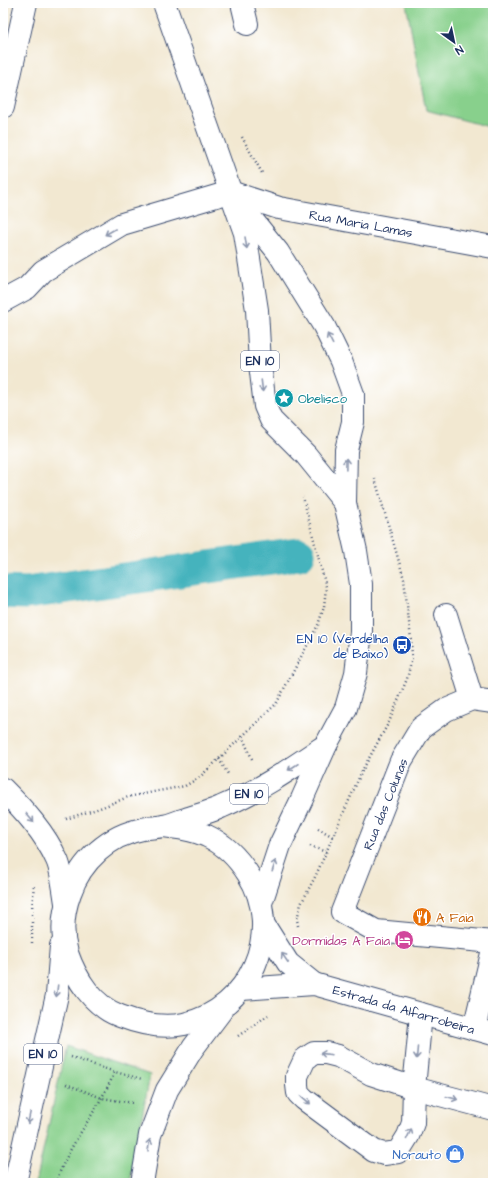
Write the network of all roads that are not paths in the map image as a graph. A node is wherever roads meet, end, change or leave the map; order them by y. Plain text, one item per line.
1 (26, 3) edge
2 (164, 3) edge
3 (3, 107) edge
4 (230, 192) junction
5 (493, 247) edge
6 (3, 301) edge
7 (345, 503) junction
8 (446, 615) dead end
9 (472, 699) junction
10 (493, 702) edge
11 (326, 745) junction
12 (3, 789) edge
13 (164, 826) junction
14 (66, 903) junction
15 (261, 903) junction
16 (63, 925) junction
17 (264, 925) junction
18 (493, 942) edge
19 (493, 949) edge
20 (314, 984) junction
21 (241, 989) junction
22 (225, 1005) junction
23 (421, 1014) junction
24 (484, 1032) edge
25 (414, 1088) junction
26 (493, 1109) edge
27 (15, 1183) edge
28 (142, 1183) edge

1 - 3 main road
2 - 4 main road, EN 10
4 - 5 main road, Rua Maria Lamas
4 - 6 main road
4 -> 7 main road, EN 10
7 -> 4 main road
7 - 11 main road, EN 10
8 - 9 main road
9 - 10 main road
9 - 18 main road, Rua das Colunas
11 -> 13 main road, EN 10
15 -> 11 main road, EN 10
12 -> 14 main road
13 - 14 main road, EN 10
13 - 15 main road, EN 10
14 - 16 main road, EN 10
15 - 17 main road, EN 10
16 - 22 main road, EN 10
16 -> 27 main road, EN 10
20 -> 17 main road, Estrada da Alfarrobeira
17 - 21 main road, EN 10
19 - 24 main road
20 - 21 main road, Estrada da Alfarrobeira
20 - 23 main road, Estrada da Alfarrobeira
21 - 22 main road, EN 10
28 -> 22 main road, EN 10
23 - 24 main road, Estrada da Alfarrobeira
23 -> 25 main road
25 -> 25 main road
25 -> 26 main road

